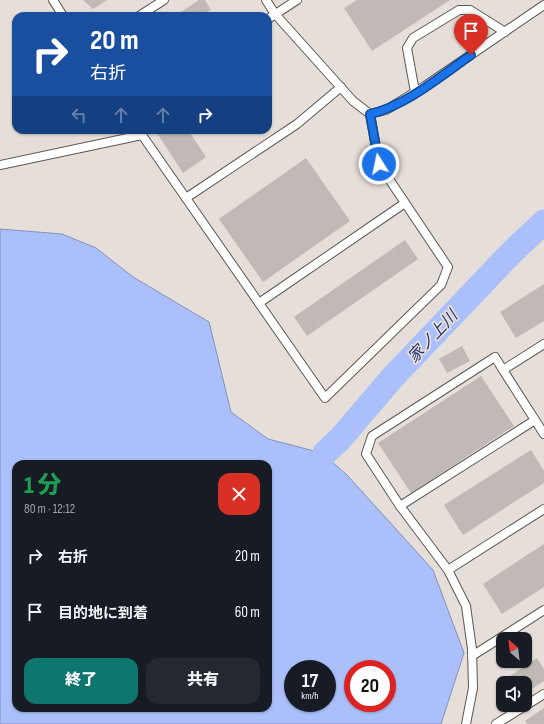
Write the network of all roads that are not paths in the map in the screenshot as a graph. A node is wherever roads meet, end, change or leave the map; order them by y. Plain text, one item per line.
1 (53, 0) edge
2 (164, 0) edge
3 (266, 0) edge
4 (297, 0) edge
5 (544, 5) edge
6 (60, 12) edge
7 (145, 12) edge
8 (276, 14) junction
9 (272, 16) edge
10 (505, 32) junction
11 (341, 87) junction
12 (415, 92) junction
13 (370, 114) junction
14 (132, 134) edge
15 (142, 134) edge
16 (0, 165) edge
17 (186, 198) junction
18 (404, 203) junction
19 (259, 303) junction
20 (544, 344) edge
21 (503, 370) junction
22 (535, 420) junction
23 (544, 434) edge
24 (400, 506) junction
25 (544, 509) edge
26 (448, 570) junction
27 (544, 610) edge
28 (472, 656) junction
29 (544, 694) edge
30 (466, 724) edge
31 (496, 724) edge

1 - 6 lane
2 - 7 lane
3 - 8 lane
4 - 8 lane
5 - 10 lane
8 - 9 lane
8 - 11 lane
10 - 12 lane
10 - 12 lane
11 - 13 lane
11 - 17 lane
12 - 13 lane
13 - 18 lane
14 - 16 lane
15 - 17 lane
17 - 19 lane
18 - 19 lane
18 - 19 lane
20 - 21 lane
21 - 22 lane
21 - 24 lane
22 - 23 lane
22 - 24 lane
24 - 26 lane
25 - 26 lane
26 - 28 lane
27 - 28 lane
28 - 30 lane
29 - 31 lane

